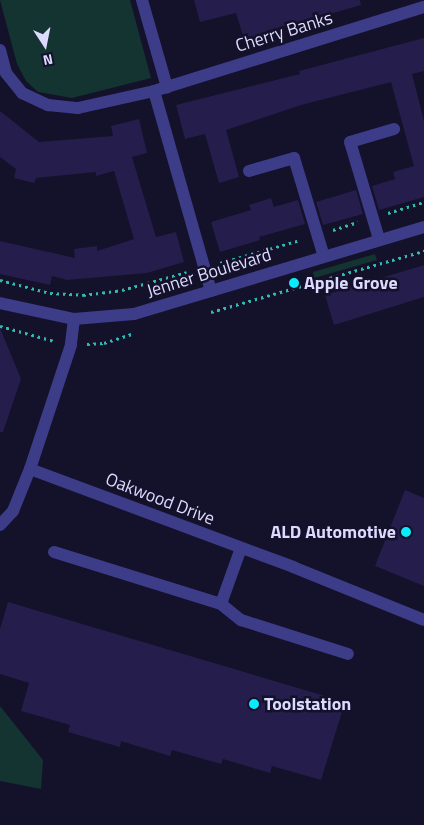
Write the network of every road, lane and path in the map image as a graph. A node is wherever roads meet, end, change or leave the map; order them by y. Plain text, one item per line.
1 (142, 0) edge
2 (424, 7) edge
3 (0, 50) edge
4 (167, 87) junction
5 (154, 91) junction
6 (394, 129) dead end
7 (249, 171) dead end
8 (424, 227) edge
9 (379, 239) junction
10 (324, 257) junction
11 (211, 291) junction
12 (0, 303) edge
13 (74, 319) junction
14 (30, 469) junction
15 (0, 525) edge
16 (241, 548) junction
17 (54, 552) dead end
18 (221, 604) junction
19 (424, 620) edge
20 (348, 654) dead end

1 - 4 street
2 - 4 street, Cherry Banks
3 - 5 street, Cherry Banks
4 - 5 street, Cherry Banks
5 - 11 street
6 - 9 street
7 - 10 street
8 - 9 street, Jenner Boulevard
9 - 10 street, Jenner Boulevard
10 - 11 street, Jenner Boulevard
11 - 13 street, Jenner Boulevard
12 - 13 street, Jenner Boulevard
13 - 14 street
14 - 15 street
14 - 16 street, Oakwood Drive
16 - 18 street
16 - 19 street, Oakwood Drive
17 - 18 street
18 - 20 street

